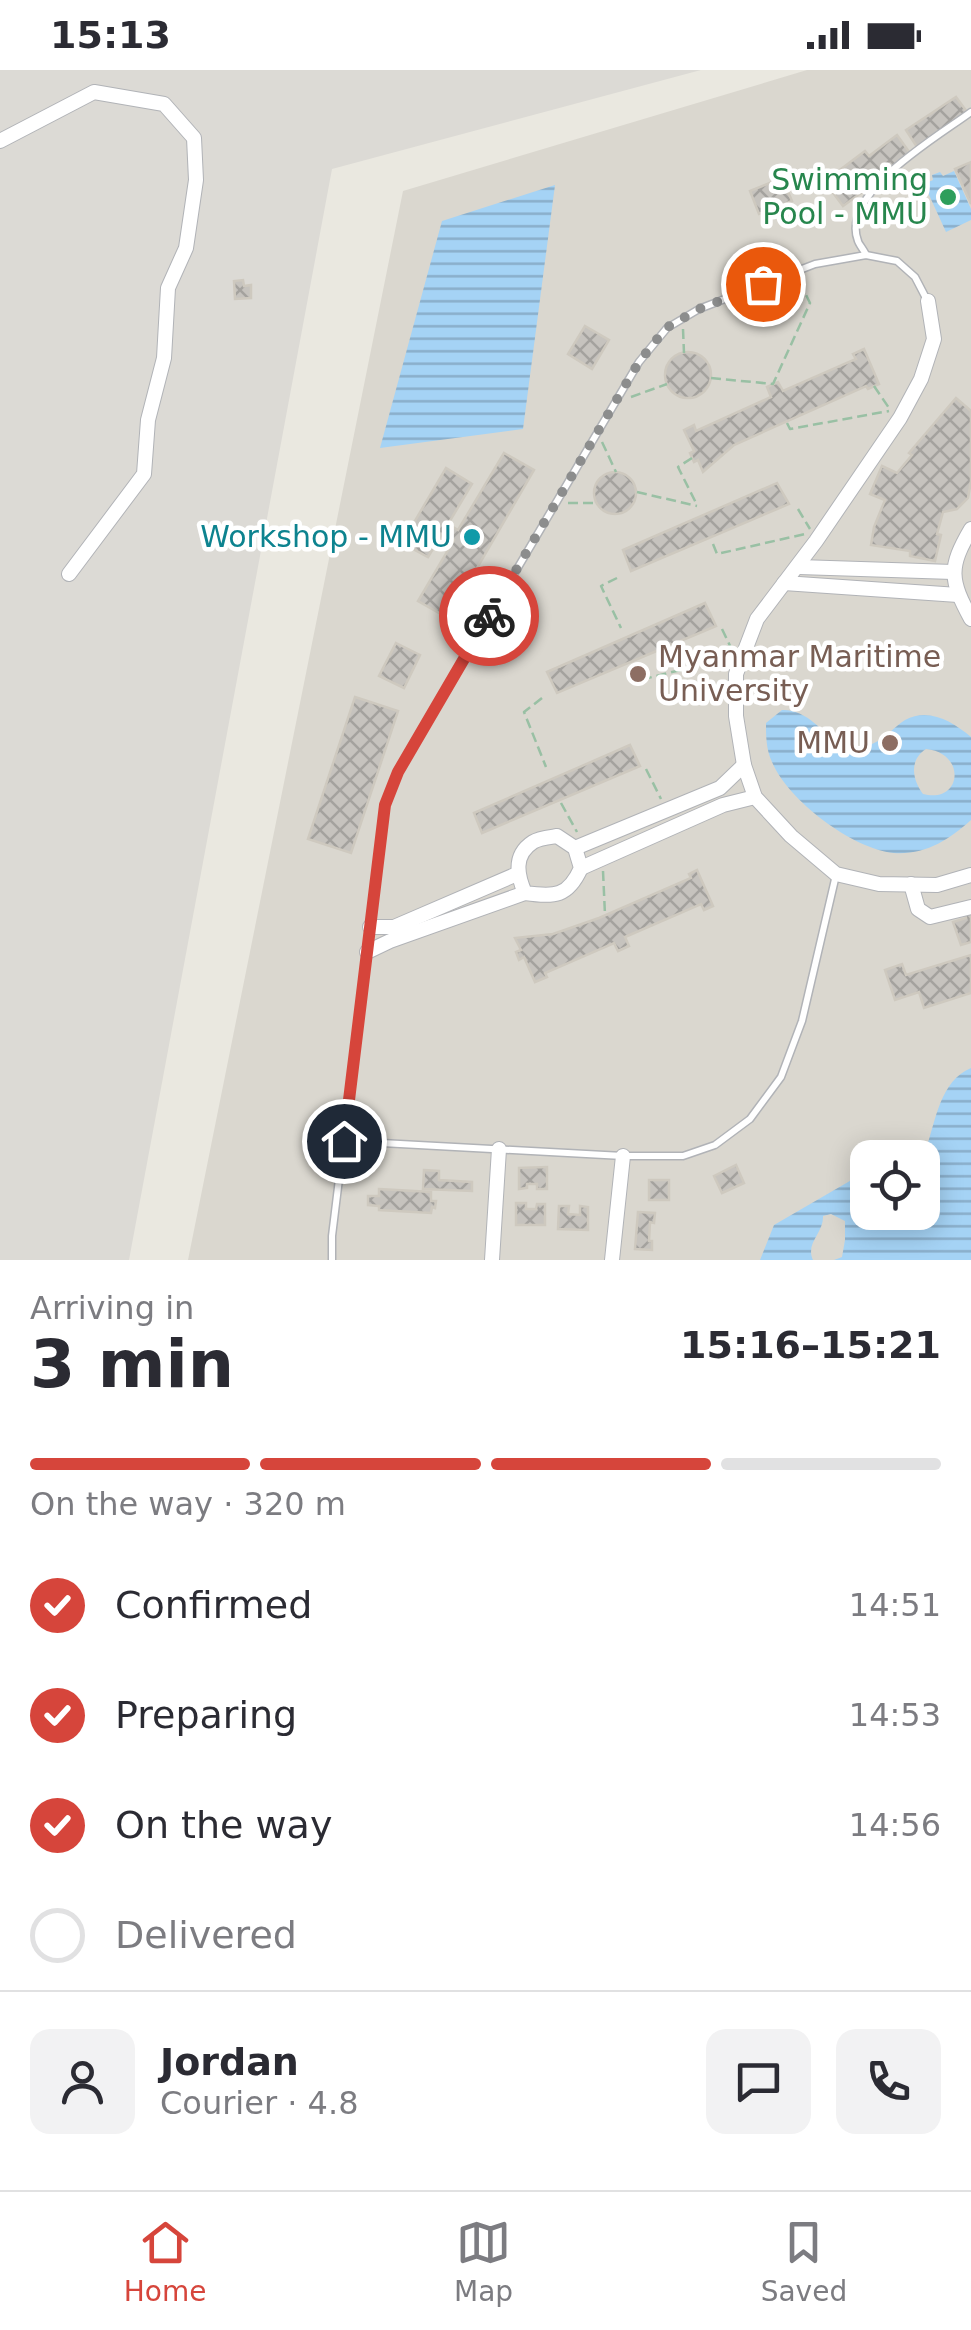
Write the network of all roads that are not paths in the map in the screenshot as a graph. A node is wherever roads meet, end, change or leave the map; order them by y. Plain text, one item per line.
1 (971, 112) edge
2 (0, 142) edge
3 (866, 254) junction
4 (928, 301) joint
5 (971, 529) edge
6 (799, 567) junction
7 (953, 572) junction
8 (70, 574) dead end
9 (784, 582) junction
10 (958, 596) junction
11 (971, 619) edge
12 (744, 765) junction
13 (755, 797) junction
14 (579, 847) junction
15 (581, 868) junction
16 (517, 874) junction
17 (836, 874) junction
18 (971, 875) edge
19 (911, 884) junction
20 (525, 893) junction
21 (971, 908) edge
22 (370, 927) junction
23 (367, 952) junction
24 (344, 1141) junction
25 (499, 1150) junction
26 (623, 1156) junction
27 (332, 1260) edge
28 (492, 1260) edge
29 (612, 1260) edge

1 - 3 lane
2 - 8 street
3 - 4 lane
3 - 22 lane
4 - 6 street
5 - 7 street
6 - 7 street
6 - 9 street
7 - 10 street
9 - 10 street
9 - 12 street
10 - 11 street
12 - 13 street
12 - 14 street
13 - 15 street
13 - 17 street
14 - 15 street
14 - 16 street
15 - 20 street
16 - 20 street
16 - 22 street
17 - 19 street
17 - 26 lane
18 - 19 street
19 - 21 street
20 - 23 street
22 - 23 lane
23 - 24 lane
24 - 25 lane
24 - 27 lane
25 - 26 lane
25 - 28 street
26 - 29 street

